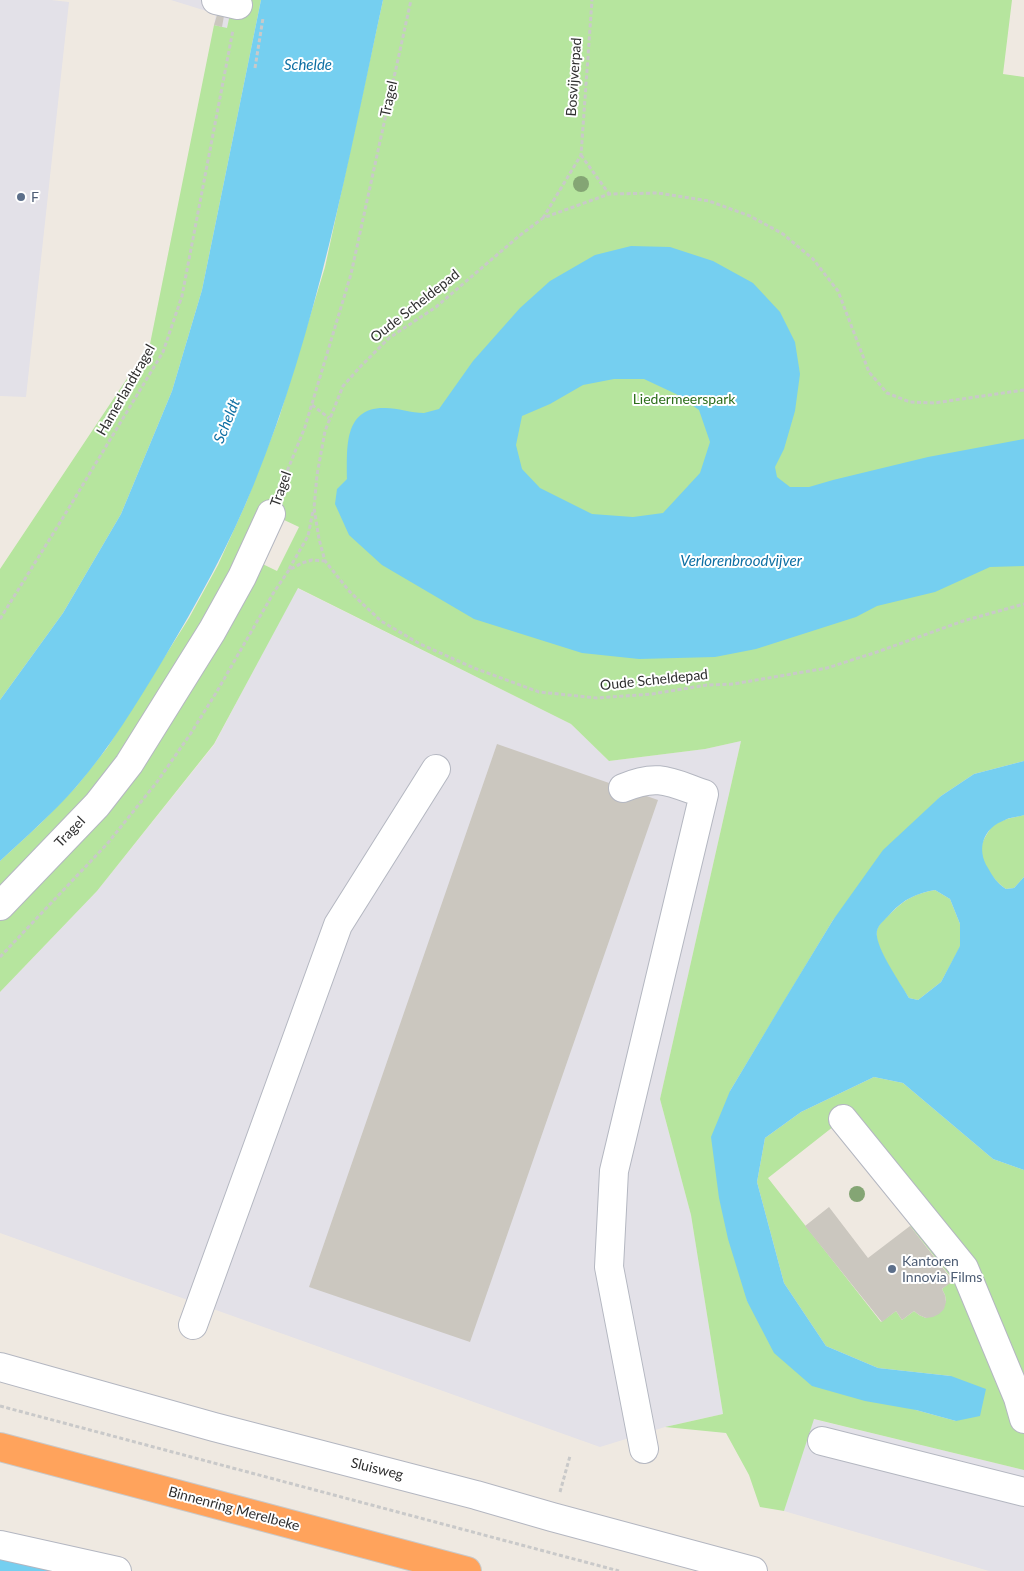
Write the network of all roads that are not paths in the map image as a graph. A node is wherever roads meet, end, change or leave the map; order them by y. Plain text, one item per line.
1 (272, 514) road end
2 (436, 769) dead end
3 (623, 788) dead end
4 (0, 906) edge
5 (843, 1119) dead end
6 (193, 1325) dead end
7 (0, 1367) edge
8 (1024, 1419) edge
9 (822, 1441) dead end
10 (0, 1447) edge
11 (644, 1449) dead end
12 (1024, 1492) edge
13 (0, 1545) edge
14 (117, 1571) edge
15 (467, 1571) edge
16 (753, 1571) edge

1 - 4 street, Tragel
2 - 6 street
3 - 11 street
5 - 8 street
7 - 16 street, Sluisweg
9 - 12 street
10 - 15 highway, Binnenring Merelbeke
13 - 14 street

